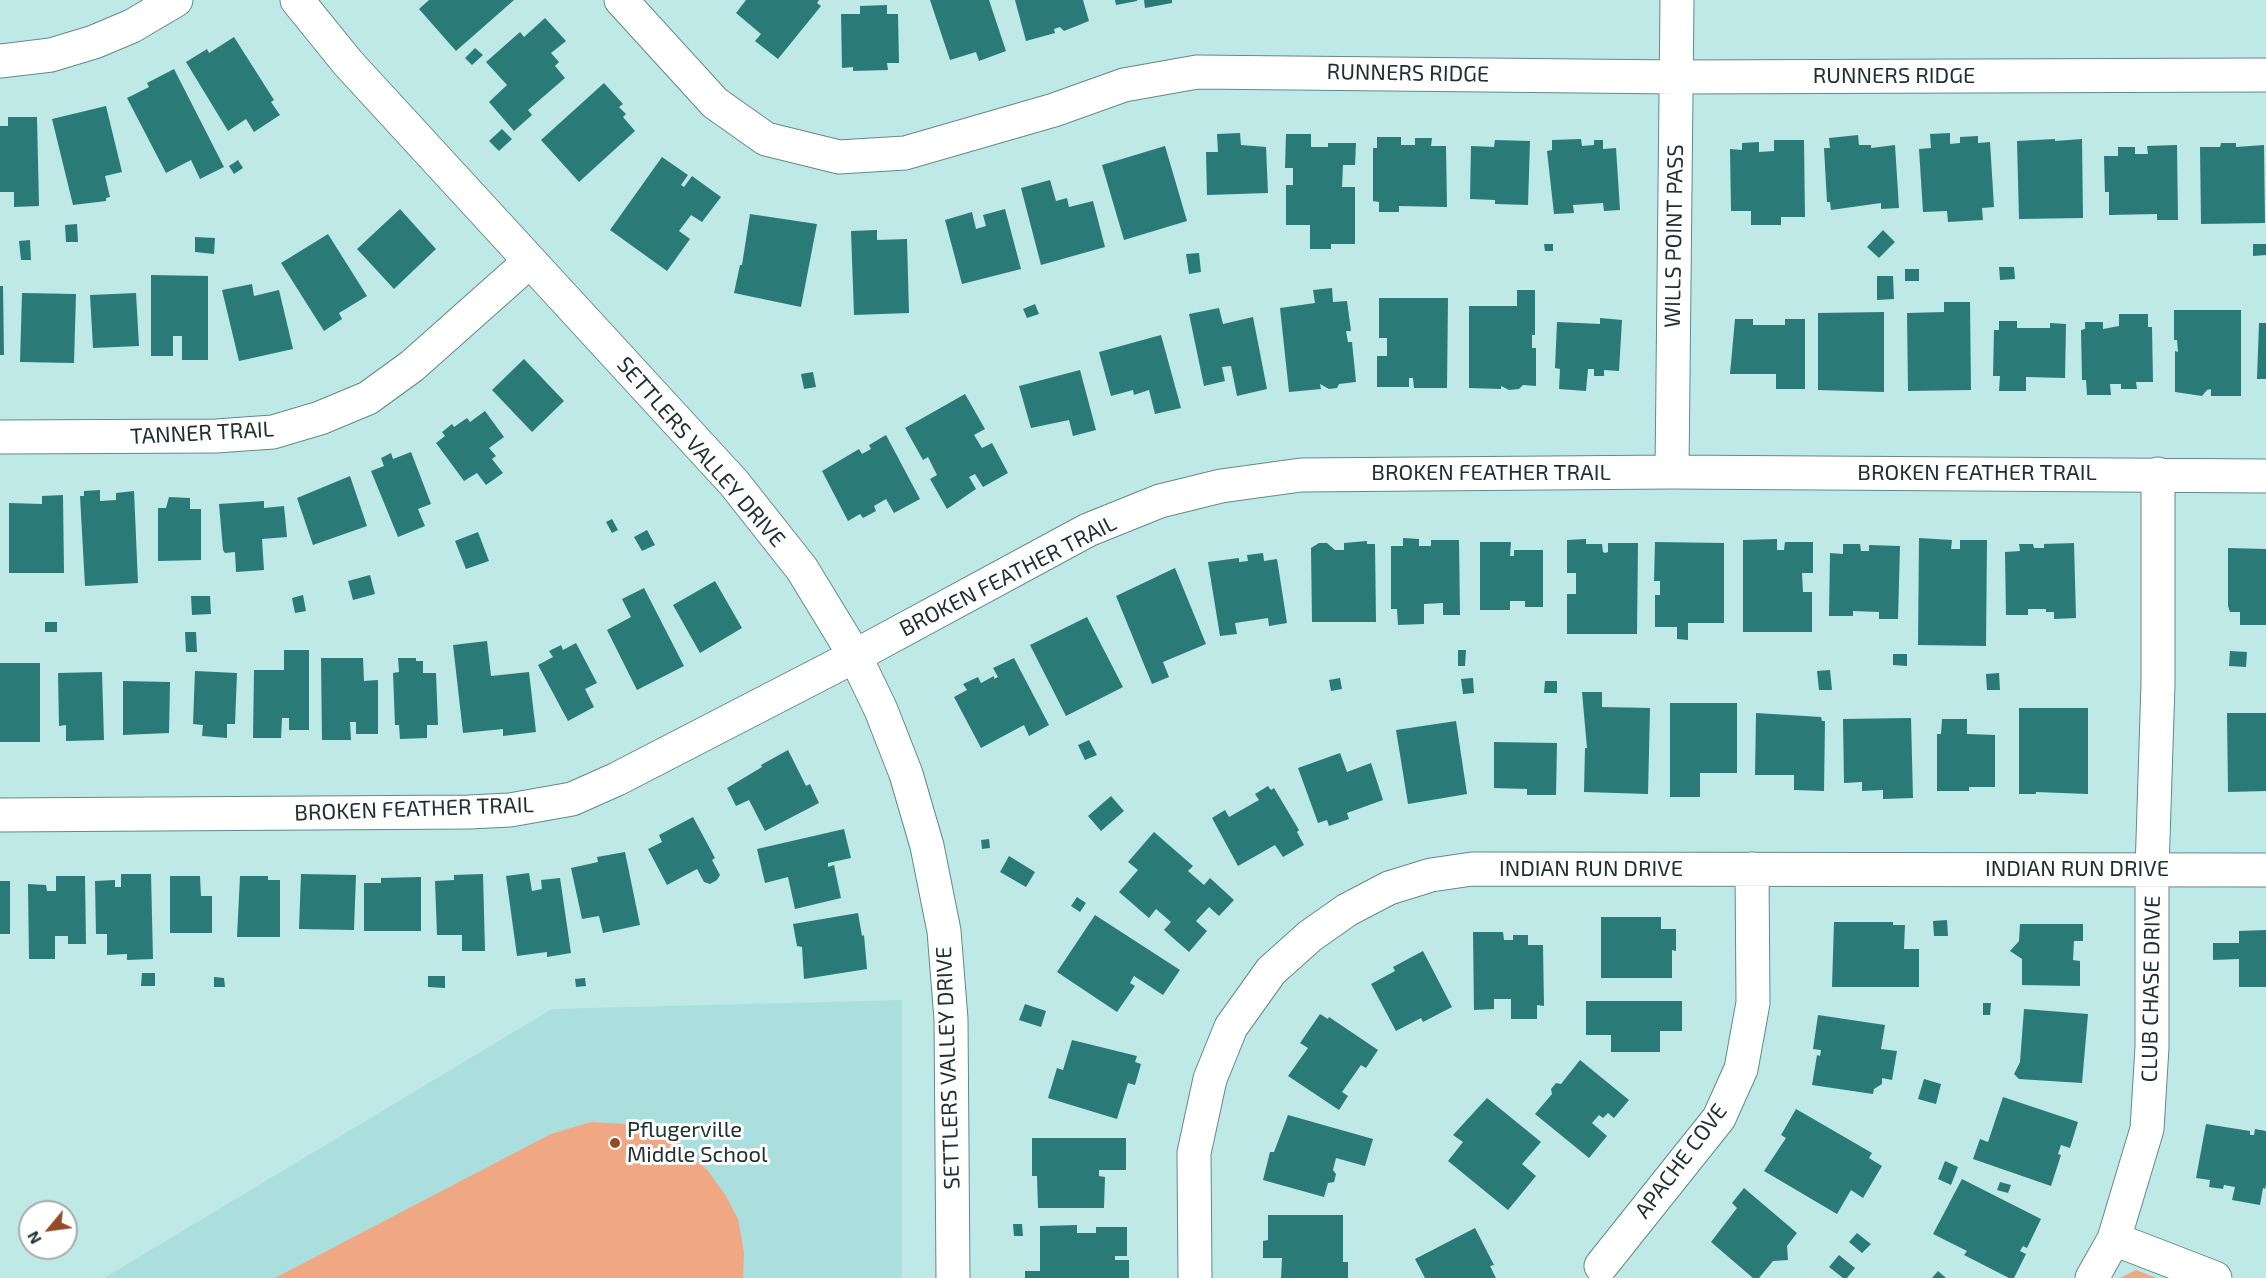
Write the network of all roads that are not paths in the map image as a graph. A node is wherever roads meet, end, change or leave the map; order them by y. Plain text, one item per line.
1 (176, 0) edge
2 (297, 0) edge
3 (621, 0) edge
4 (1677, 0) edge
5 (0, 61) edge
6 (2266, 75) edge
7 (1676, 77) junction
8 (529, 262) junction
9 (0, 437) edge
10 (1672, 472) junction
11 (2158, 474) junction
12 (2266, 476) edge
13 (855, 656) junction
14 (0, 815) edge
15 (1752, 869) junction
16 (2152, 870) junction
17 (2266, 870) edge
18 (2114, 1239) junction
19 (1601, 1266) dead end
20 (953, 1278) edge
21 (1195, 1278) edge
22 (2092, 1278) edge
23 (2215, 1278) edge

1 - 5 street
2 - 8 street, SETTLERS VALLEY DRIVE
3 - 7 street, RUNNERS RIDGE
4 - 7 street, WILLS POINT PASS
6 - 7 street, RUNNERS RIDGE
7 - 10 street, WILLS POINT PASS
8 - 9 street, TANNER TRAIL
8 - 13 street, SETTLERS VALLEY DRIVE
10 - 11 street, BROKEN FEATHER TRAIL
10 - 13 street, BROKEN FEATHER TRAIL
11 - 12 street, BROKEN FEATHER TRAIL
11 - 16 street, CLUB CHASE DRIVE
13 - 14 street, BROKEN FEATHER TRAIL
13 - 20 street, SETTLERS VALLEY DRIVE
15 - 16 street, INDIAN RUN DRIVE
15 - 19 street, APACHE COVE
15 - 21 street, INDIAN RUN DRIVE
16 - 17 street, INDIAN RUN DRIVE
16 - 18 street, CLUB CHASE DRIVE
18 - 22 street, CLUB CHASE DRIVE
18 - 23 street

